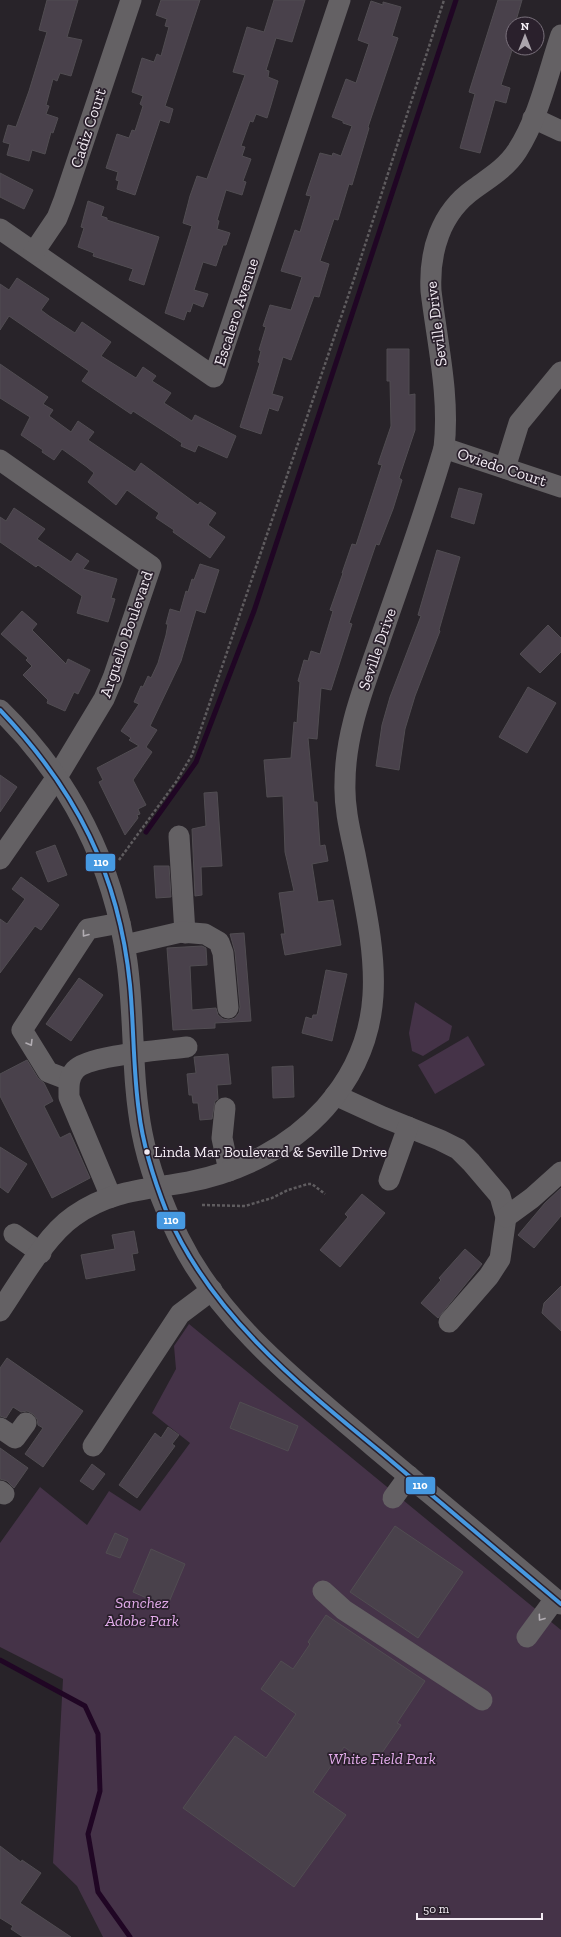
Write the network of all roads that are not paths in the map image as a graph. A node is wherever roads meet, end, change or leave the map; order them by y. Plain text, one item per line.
1 (131, 0) edge
2 (340, 0) edge
3 (561, 35) edge
4 (533, 118) junction
5 (561, 131) edge
6 (0, 229) edge
7 (34, 252) junction
8 (561, 372) edge
9 (444, 448) junction
10 (0, 460) edge
11 (505, 468) junction
12 (561, 487) edge
13 (0, 710) edge
14 (57, 776) junction
15 (178, 836) dead end
16 (0, 859) edge
17 (120, 922) junction
18 (185, 932) junction
19 (124, 945) junction
20 (228, 1008) dead end
21 (187, 1047) dead end
22 (134, 1053) junction
23 (69, 1080) junction
24 (334, 1096) junction
25 (225, 1108) dead end
26 (408, 1127) junction
27 (229, 1171) junction
28 (561, 1172) edge
29 (389, 1180) dead end
30 (158, 1187) junction
31 (111, 1197) junction
32 (506, 1217) junction
33 (14, 1234) dead end
34 (41, 1253) junction
35 (212, 1290) junction
36 (0, 1311) edge
37 (449, 1322) dead end
38 (26, 1423) dead end
39 (0, 1428) edge
40 (93, 1446) dead end
41 (409, 1476) junction
42 (393, 1498) dead end
43 (323, 1591) dead end
44 (558, 1601) edge
45 (527, 1637) dead end
46 (482, 1700) dead end

1 - 7 street, Cadiz Court
2 - 7 street, Escalero Avenue
3 - 4 street, Seville Drive
4 - 5 street
4 - 9 street, Seville Drive
6 - 7 street, Escalero Avenue
8 - 11 street
9 - 11 street, Oviedo Court
9 - 24 street, Seville Drive
10 - 14 street, Arguello Boulevard
11 - 12 street, Oviedo Court
13 - 14 street
14 - 16 street
14 - 17 street
15 - 18 street
17 - 19 street
17 -> 23 street
18 - 19 street
18 - 20 street
19 - 22 street
21 - 22 street
22 - 23 street
22 - 30 street
23 - 31 street
24 - 26 street
24 - 27 street, Seville Drive
25 - 27 street
26 - 29 street
26 - 32 street
27 - 30 street, Seville Drive
28 - 32 street
30 - 31 street, Seville Drive
30 - 35 street
31 - 34 street, Seville Drive
32 - 37 street
33 - 34 street
34 - 36 street, Seville Drive
35 - 40 street
35 - 41 street
38 - 39 street
41 - 42 street
41 - 44 street
43 - 46 street
44 -> 45 street

